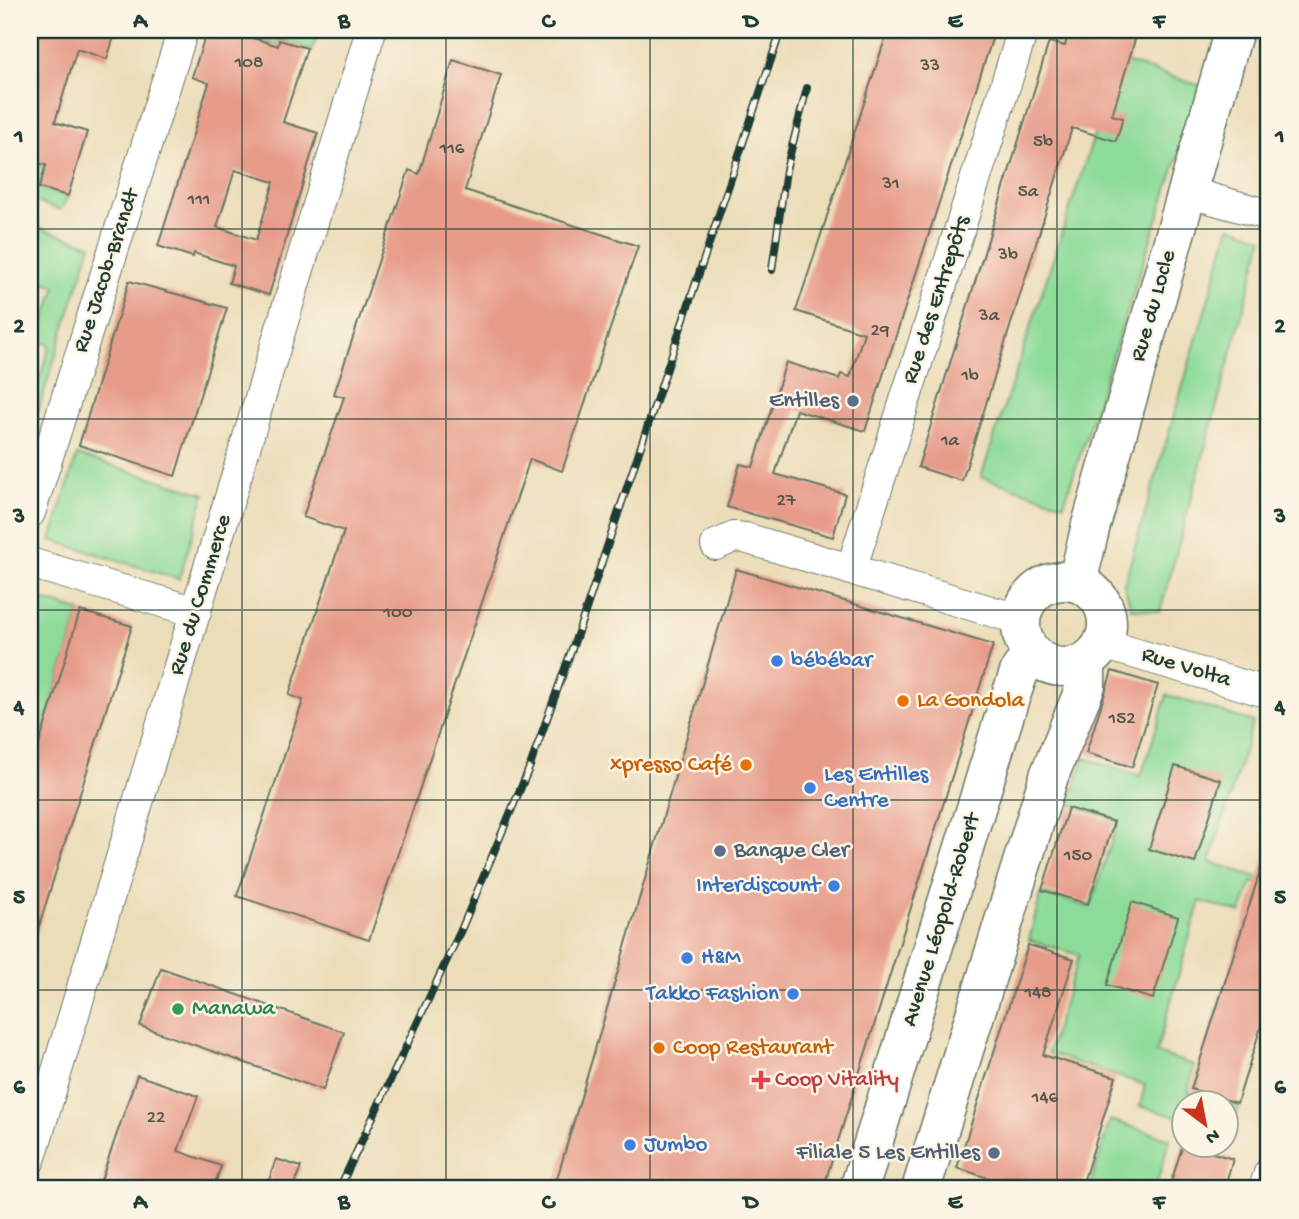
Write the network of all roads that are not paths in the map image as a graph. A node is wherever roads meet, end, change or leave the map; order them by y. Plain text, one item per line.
1 (183, 30) edge
2 (371, 30) edge
3 (1023, 30) edge
4 (1234, 30) edge
5 (1188, 192) junction
6 (1269, 215) edge
7 (30, 513) edge
8 (716, 544) dead end
9 (30, 563) edge
10 (851, 570) junction
11 (1077, 583) junction
12 (196, 612) junction
13 (1027, 637) junction
14 (1094, 653) junction
15 (1269, 693) edge
16 (30, 1160) edge
17 (1269, 1173) edge
18 (862, 1182) edge
19 (915, 1189) edge
20 (921, 1189) edge
21 (1264, 1189) edge

1 - 7 street, Rue Jacob-Brandt
2 - 12 street, Rue du Commerce
3 - 10 street, Rue des Entrepôts
4 - 5 main road, Rue du Locle
5 - 6 street
5 - 11 main road, Rue du Locle
8 - 10 street
9 - 12 street
10 - 13 street
11 - 13 main road
11 - 14 main road
12 - 16 street, Rue du Commerce
13 - 14 main road
13 - 18 main road, Avenue Léopold-Robert
14 - 15 street, Rue Volta
14 - 20 main road
17 - 21 street
18 - 19 main road

